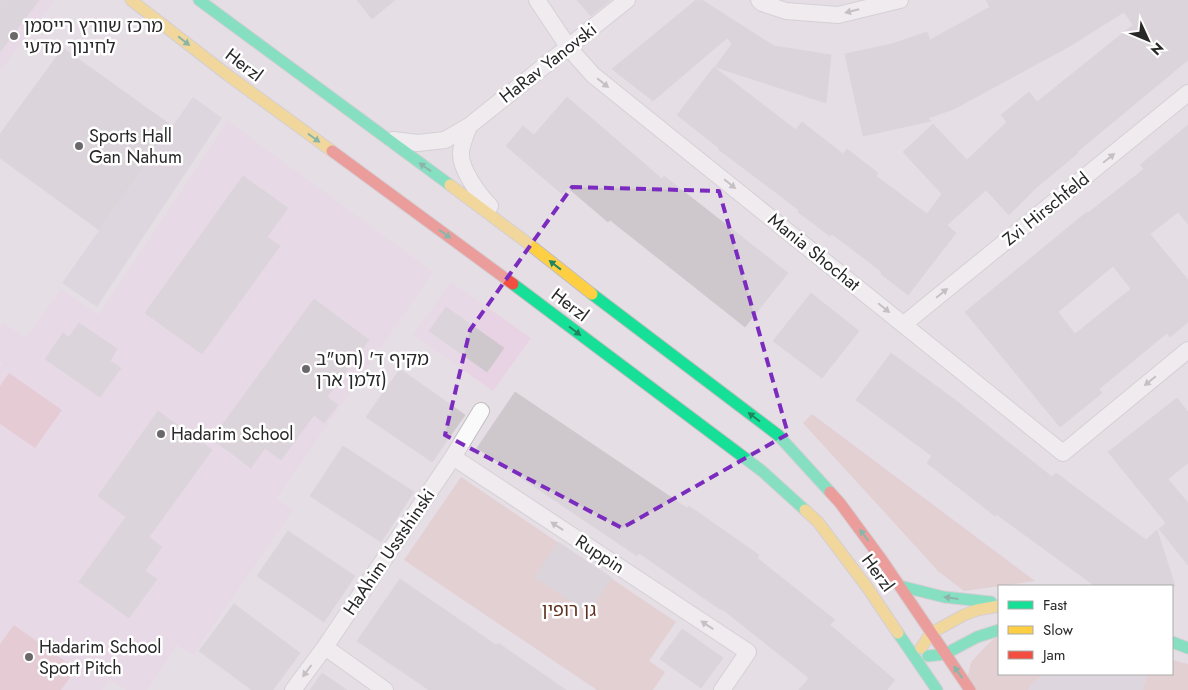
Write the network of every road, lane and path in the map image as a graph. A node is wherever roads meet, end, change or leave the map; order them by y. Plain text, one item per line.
1 (131, 0) edge
2 (199, 0) edge
3 (537, 0) edge
4 (627, 0) edge
5 (759, 0) edge
6 (900, 0) edge
7 (569, 48) junction
8 (1188, 93) edge
9 (469, 126) junction
10 (388, 140) junction
11 (525, 241) junction
12 (904, 324) junction
13 (1188, 350) edge
14 (480, 411) dead end
15 (453, 457) junction
16 (900, 586) junction
17 (998, 605) edge
18 (998, 605) edge
19 (998, 630) edge
20 (931, 633) junction
21 (1173, 642) edge
22 (325, 647) junction
23 (1188, 648) edge
24 (946, 654) junction
25 (915, 657) junction
26 (292, 690) edge
27 (386, 690) edge
28 (722, 690) edge
29 (937, 690) edge
30 (970, 690) edge

1 -> 25 main road, Herzl
2 - 10 main road, Herzl
3 - 7 street, Mania Shochat
4 - 7 street, HaRav Yanovski
6 -> 5 street
7 - 9 street, HaRav Yanovski
7 -> 12 street, Mania Shochat
12 -> 8 street, Zvi Hirschfeld
9 - 10 street, HaRav Yanovski
9 - 11 street
11 -> 10 main road, Herzl
16 -> 11 main road, Herzl
13 -> 12 street, Mania Shochat
14 - 15 street, HaAhim Usstshinski
15 - 22 street, HaAhim Usstshinski
28 -> 15 street, Ruppin
17 -> 16 main road
16 - 20 main road, Herzl
18 - 20 main road
19 - 24 main road
20 - 24 main road, Herzl
20 - 25 main road
21 - 23 main road
22 -> 26 street, HaAhim Usstshinski
22 - 27 street
24 - 25 main road
30 -> 24 main road, Herzl
25 - 29 main road, Herzl

